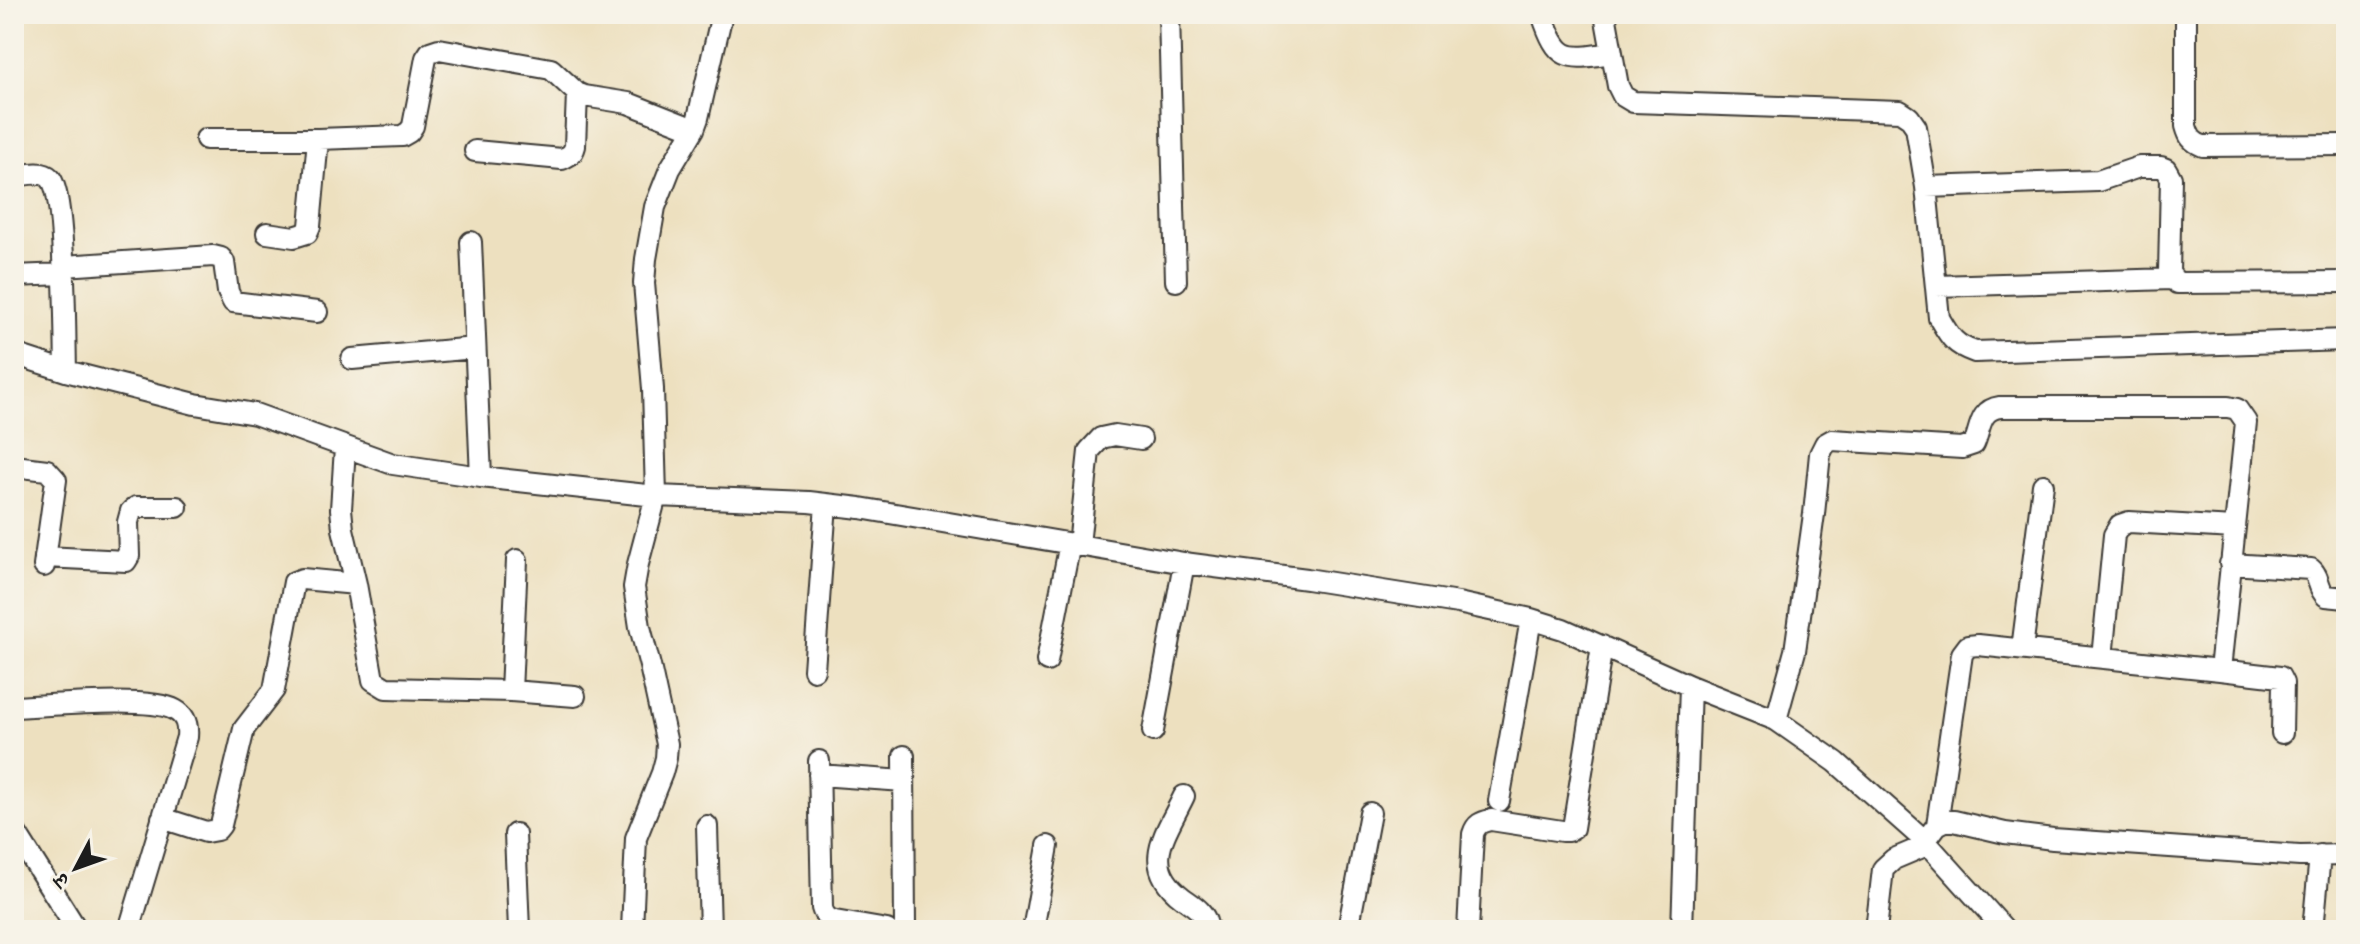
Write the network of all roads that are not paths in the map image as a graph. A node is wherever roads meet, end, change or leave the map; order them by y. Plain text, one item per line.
1 (722, 14) edge
2 (1169, 14) edge
3 (1542, 14) edge
4 (1605, 14) edge
5 (2186, 14) edge
6 (1611, 53) junction
7 (577, 93) junction
8 (694, 129) junction
9 (206, 139) dead end
10 (318, 139) junction
11 (2346, 145) edge
12 (475, 151) dead end
13 (14, 176) edge
14 (1926, 187) junction
15 (267, 233) dead end
16 (471, 242) dead end
17 (64, 270) junction
18 (14, 276) edge
19 (2172, 279) junction
20 (1176, 281) dead end
21 (2346, 282) edge
22 (1936, 286) junction
23 (317, 312) dead end
24 (2346, 340) edge
25 (475, 348) junction
26 (14, 354) edge
27 (352, 359) dead end
28 (66, 371) junction
29 (1141, 439) dead end
30 (345, 448) junction
31 (14, 466) edge
32 (481, 477) junction
33 (2043, 485) dead end
34 (656, 496) junction
35 (826, 504) junction
36 (177, 507) dead end
37 (2234, 528) junction
38 (1074, 544) junction
39 (517, 560) dead end
40 (1184, 563) junction
41 (2230, 564) junction
42 (356, 584) junction
43 (2346, 598) edge
44 (1531, 619) junction
45 (1602, 646) junction
46 (2022, 649) junction
47 (2102, 658) junction
48 (1047, 661) dead end
49 (814, 670) dead end
50 (2220, 670) junction
51 (1690, 686) junction
52 (511, 691) junction
53 (575, 696) dead end
54 (14, 707) edge
55 (1776, 720) junction
56 (1153, 731) dead end
57 (2282, 733) dead end
58 (904, 756) dead end
59 (904, 781) junction
60 (1184, 796) dead end
61 (1499, 801) dead end
62 (1370, 813) dead end
63 (162, 818) junction
64 (707, 826) dead end
65 (14, 830) edge
66 (1930, 833) junction
67 (515, 834) dead end
68 (1048, 846) dead end
69 (2320, 855) junction
70 (2346, 855) edge
71 (1206, 928) edge
72 (77, 930) edge
73 (129, 930) edge
74 (519, 930) edge
75 (632, 930) edge
76 (710, 930) edge
77 (887, 930) edge
78 (905, 930) edge
79 (1033, 930) edge
80 (1348, 930) edge
81 (1468, 930) edge
82 (1682, 930) edge
83 (1876, 930) edge
84 (2005, 930) edge
85 (2313, 930) edge

1 - 8 street
2 - 20 street
3 - 6 street
4 - 6 street
5 - 11 street
6 - 14 street
7 - 8 street
7 - 10 street
7 - 12 street
8 - 34 street
9 - 10 street
10 - 15 street
13 - 17 street
14 - 19 street
14 - 22 street
16 - 25 street
17 - 18 street
17 - 23 street
17 - 28 street
19 - 21 street
19 - 22 street
22 - 24 street
25 - 27 street
25 - 32 street
26 - 28 street
28 - 30 street
29 - 38 street
30 - 32 street
30 - 42 street
31 - 36 street
32 - 34 street
33 - 46 street
34 - 35 street
34 - 75 street
35 - 38 street
35 - 49 street
37 - 41 street
37 - 47 street
37 - 55 street
38 - 40 street
38 - 48 street
39 - 52 street
40 - 44 street
40 - 56 street
41 - 43 street
41 - 50 street
42 - 52 street
42 - 63 street
44 - 45 street
44 - 61 street
45 - 51 street
45 - 81 street
46 - 47 street
46 - 66 street
47 - 50 street
50 - 57 street
51 - 55 street
51 - 82 street
52 - 53 street
54 - 63 street
55 - 66 street
58 - 59 street
59 - 77 street
59 - 78 street
60 - 71 street
62 - 80 street
63 - 73 street
64 - 76 street
65 - 72 street
66 - 69 street
66 - 83 street
66 - 84 street
67 - 74 street
68 - 79 street
69 - 70 street
69 - 85 street

